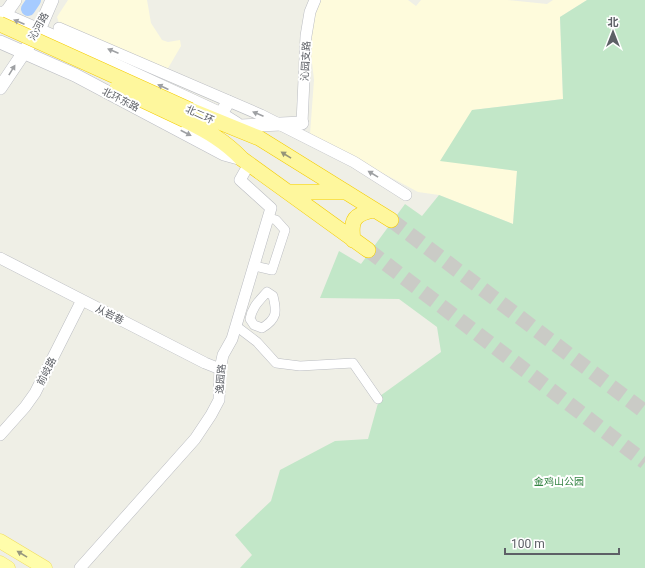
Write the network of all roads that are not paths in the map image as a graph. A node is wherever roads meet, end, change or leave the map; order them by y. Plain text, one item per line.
1 (15, 0) edge
2 (52, 0) edge
3 (315, 0) edge
4 (1, 17) edge
5 (58, 28) dead end
6 (39, 30) junction
7 (0, 33) edge
8 (0, 42) edge
9 (23, 52) junction
10 (127, 64) junction
11 (0, 88) edge
12 (228, 102) junction
13 (221, 114) junction
14 (188, 115) junction
15 (302, 123) joint
16 (280, 124) junction
17 (241, 126) junction
18 (259, 138) junction
19 (246, 161) junction
20 (306, 167) junction
21 (288, 192) junction
22 (316, 192) junction
23 (347, 192) junction
24 (406, 195) dead end
25 (374, 210) junction
26 (269, 218) junction
27 (391, 220) tunnel mouth
28 (328, 222) junction
29 (353, 240) junction
30 (368, 250) tunnel mouth
31 (0, 258) edge
32 (254, 266) junction
33 (82, 300) junction
34 (236, 326) junction
35 (220, 369) junction
36 (378, 399) dead end
37 (0, 435) edge
38 (0, 541) edge
39 (0, 563) edge
40 (8, 568) edge
41 (45, 568) edge
42 (80, 568) edge

1 - 4 main road
2 - 6 main road, 沁河路
3 - 15 street, 沁园支路
6 -> 4 main road
4 - 14 highway, 北二环, bridge
10 -> 5 street
6 - 9 main road, 沁河路
6 - 10 main road
7 - 14 highway, 北二环, bridge
8 - 9 main road, 北环东路
11 -> 9 main road, 沁河路
9 -> 19 main road, 北环东路
10 - 12 street
13 -> 10 main road
12 - 13 main road
16 -> 12 street
13 - 17 main road
14 - 18 highway, 北二环
14 - 19 highway, 北二环
15 - 16 main road
16 - 17 main road
24 -> 16 street
17 - 18 main road
20 -> 18 highway, 北二环
19 - 21 highway, 北二环
19 - 26 street
20 - 22 highway
20 - 23 highway, 北二环
21 - 22 highway
21 - 28 highway, 北二环
22 - 23 highway
22 - 28 highway
23 - 25 highway, 北二环
25 - 27 highway, 北二环
25 - 29 highway
26 - 32 street, 逸园路
26 - 32 street
28 - 29 highway, 北二环
29 - 30 highway, 北二环
31 - 33 street, 从岩巷
32 - 34 street, 逸园路
33 - 35 street, 从岩巷
33 - 37 street, 前岐路
34 - 35 street, 逸园路
34 - 36 street
35 - 42 street, 逸园路
41 -> 38 main road
39 - 40 main road

